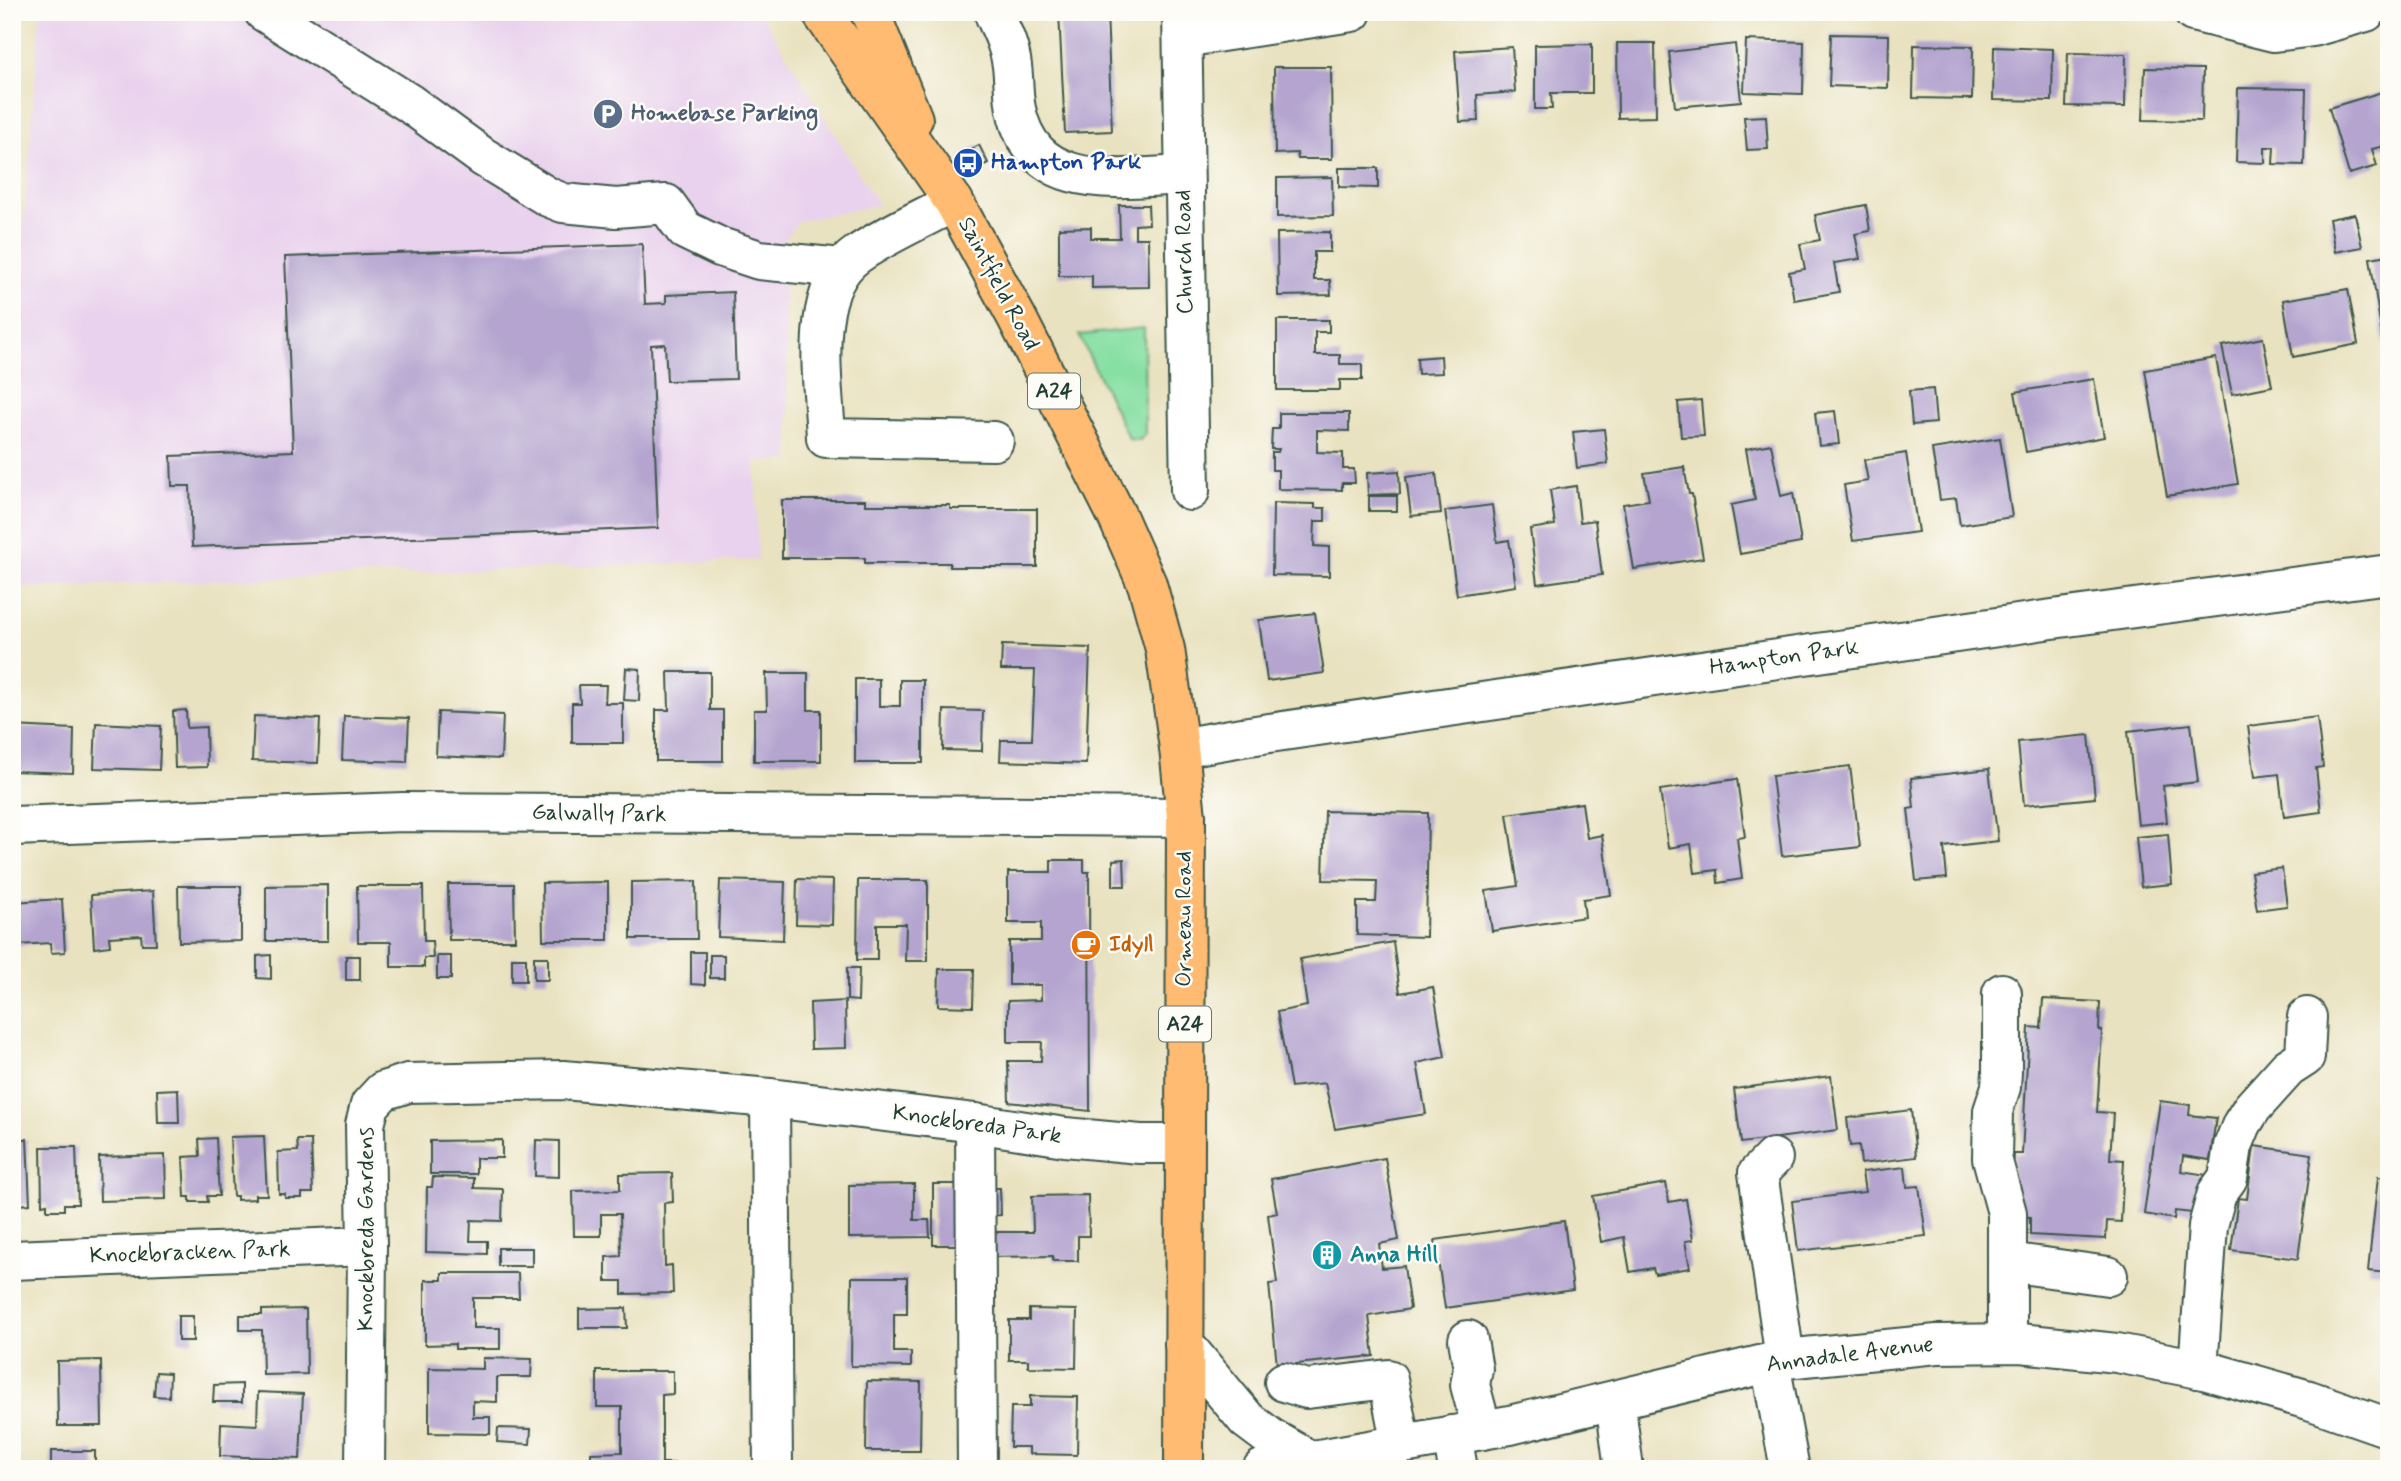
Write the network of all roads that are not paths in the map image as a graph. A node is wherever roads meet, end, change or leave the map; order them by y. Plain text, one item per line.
1 (264, 12) edge
2 (821, 12) edge
3 (835, 12) edge
4 (870, 12) edge
5 (1352, 12) edge
6 (2193, 12) edge
7 (2366, 12) edge
8 (995, 16) dead end
9 (1182, 25) edge
10 (858, 66) junction
11 (1184, 175) junction
12 (945, 189) junction
13 (842, 268) junction
14 (994, 441) dead end
15 (1190, 491) dead end
16 (2389, 574) edge
17 (1147, 584) joint
18 (1180, 748) junction
19 (1186, 817) junction
20 (12, 826) edge
21 (2002, 993) dead end
22 (2307, 1017) dead end
23 (563, 1080) joint
24 (770, 1098) junction
25 (975, 1123) junction
26 (1185, 1144) junction
27 (1773, 1158) dead end
28 (367, 1246) junction
29 (12, 1260) edge
30 (2008, 1262) junction
31 (2108, 1276) dead end
32 (1468, 1340) dead end
33 (2007, 1343) junction
34 (1184, 1344) junction
35 (1777, 1361) junction
36 (2198, 1369) junction
37 (1284, 1382) dead end
38 (1615, 1400) junction
39 (2389, 1428) edge
40 (1464, 1445) edge
41 (1393, 1454) edge
42 (1309, 1460) junction
43 (365, 1469) edge
44 (773, 1469) edge
45 (977, 1469) edge
46 (1184, 1469) edge
47 (1262, 1469) edge
48 (1624, 1469) edge
49 (1790, 1469) edge

1 - 13 street
2 - 10 main road, Saintfield Road / A24
3 - 10 main road
4 - 12 main road, Saintfield Road / A24
5 - 9 street
6 - 7 street
8 - 11 street
9 - 11 street, Church Road
10 - 12 main road, Saintfield Road / A24
11 - 15 street, Church Road
12 - 13 street
12 - 17 main road, Saintfield Road / A24
13 - 14 street
16 - 18 street, Hampton Park
17 - 18 main road, Ormeau Road / A24
18 - 19 main road, Ormeau Road / A24
19 - 20 street, Galwally Park
19 - 26 main road, Ormeau Road / A24
21 - 30 street
22 - 36 street
23 - 24 street, Knockbreda Park
23 - 28 street, Knockbreda Gardens
24 - 25 street, Knockbreda Park
24 - 44 street
25 - 26 street, Knockbreda Park
25 - 45 street
26 - 34 main road, Ormeau Road / A24
27 - 35 street
28 - 29 street, Knockbracken Park
28 - 43 street, Knockbreda Gardens
30 - 31 street
30 - 33 street
32 - 40 street
33 - 35 street, Annadale Avenue
33 - 36 street, Annadale Avenue
34 - 42 street
34 - 46 main road, Ormeau Road / A24
35 - 38 street, Annadale Avenue
35 - 49 street
36 - 39 street, Annadale Avenue
37 - 41 street
38 - 40 street, Annadale Avenue
38 - 48 street
40 - 41 street, Annadale Avenue
41 - 42 street, Annadale Avenue
42 - 47 street, Annadale Avenue

